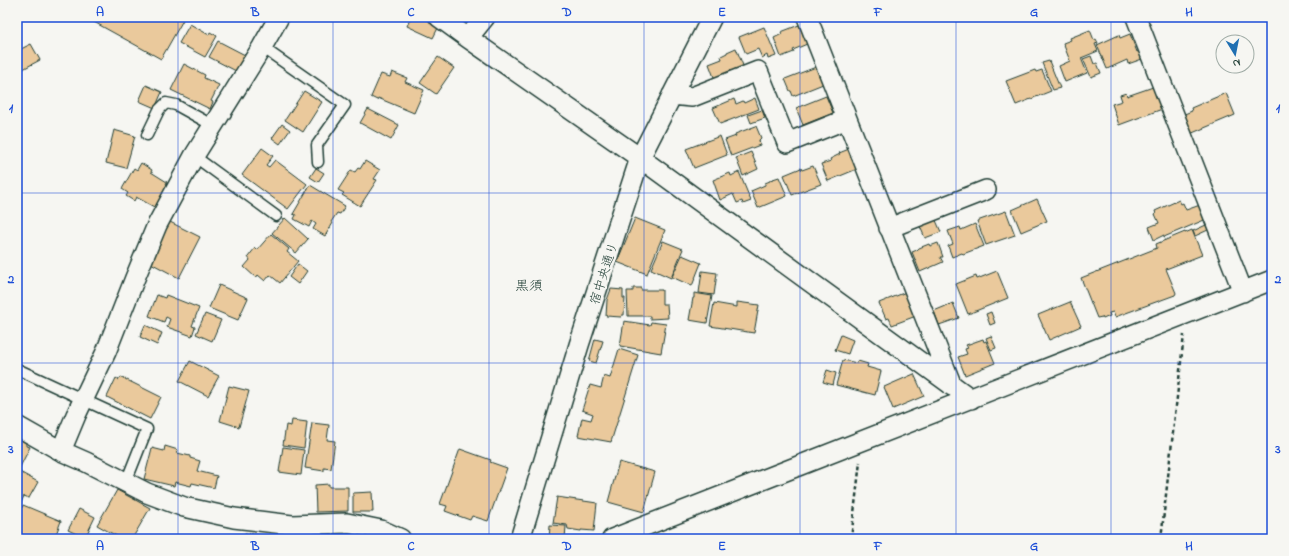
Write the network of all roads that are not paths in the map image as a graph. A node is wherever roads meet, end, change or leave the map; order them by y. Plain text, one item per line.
1 (279, 17) edge
2 (439, 17) edge
3 (485, 17) edge
4 (712, 17) edge
5 (807, 17) edge
6 (1136, 17) edge
7 (468, 38) junction
8 (262, 47) junction
9 (672, 95) junction
10 (847, 119) junction
11 (212, 125) junction
12 (147, 135) dead end
13 (194, 156) junction
14 (640, 158) junction
15 (318, 162) dead end
16 (986, 190) dead end
17 (276, 216) dead end
18 (889, 228) junction
19 (1272, 280) edge
20 (1243, 292) junction
21 (17, 369) edge
22 (952, 386) junction
23 (83, 399) junction
24 (971, 399) junction
25 (17, 426) edge
26 (61, 451) junction
27 (126, 482) junction
28 (401, 539) edge
29 (520, 539) edge
30 (612, 539) edge

1 - 8 street
2 - 7 street
3 - 7 street
4 - 9 street, 宿中央通り
5 - 10 street
6 - 20 street
7 - 14 street
8 - 11 street
8 - 15 lane
9 - 10 street
9 - 14 street, 宿中央通り
10 - 18 street
11 - 12 lane
11 - 13 street
13 - 17 lane
13 - 23 street
14 - 22 street
14 - 29 street, 宿中央通り
16 - 18 street
18 - 22 street
19 - 20 street
20 - 24 street
21 - 23 lane
22 - 24 street
23 - 26 street
23 - 27 lane
24 - 30 street
25 - 26 street
26 - 27 street
27 - 28 street

